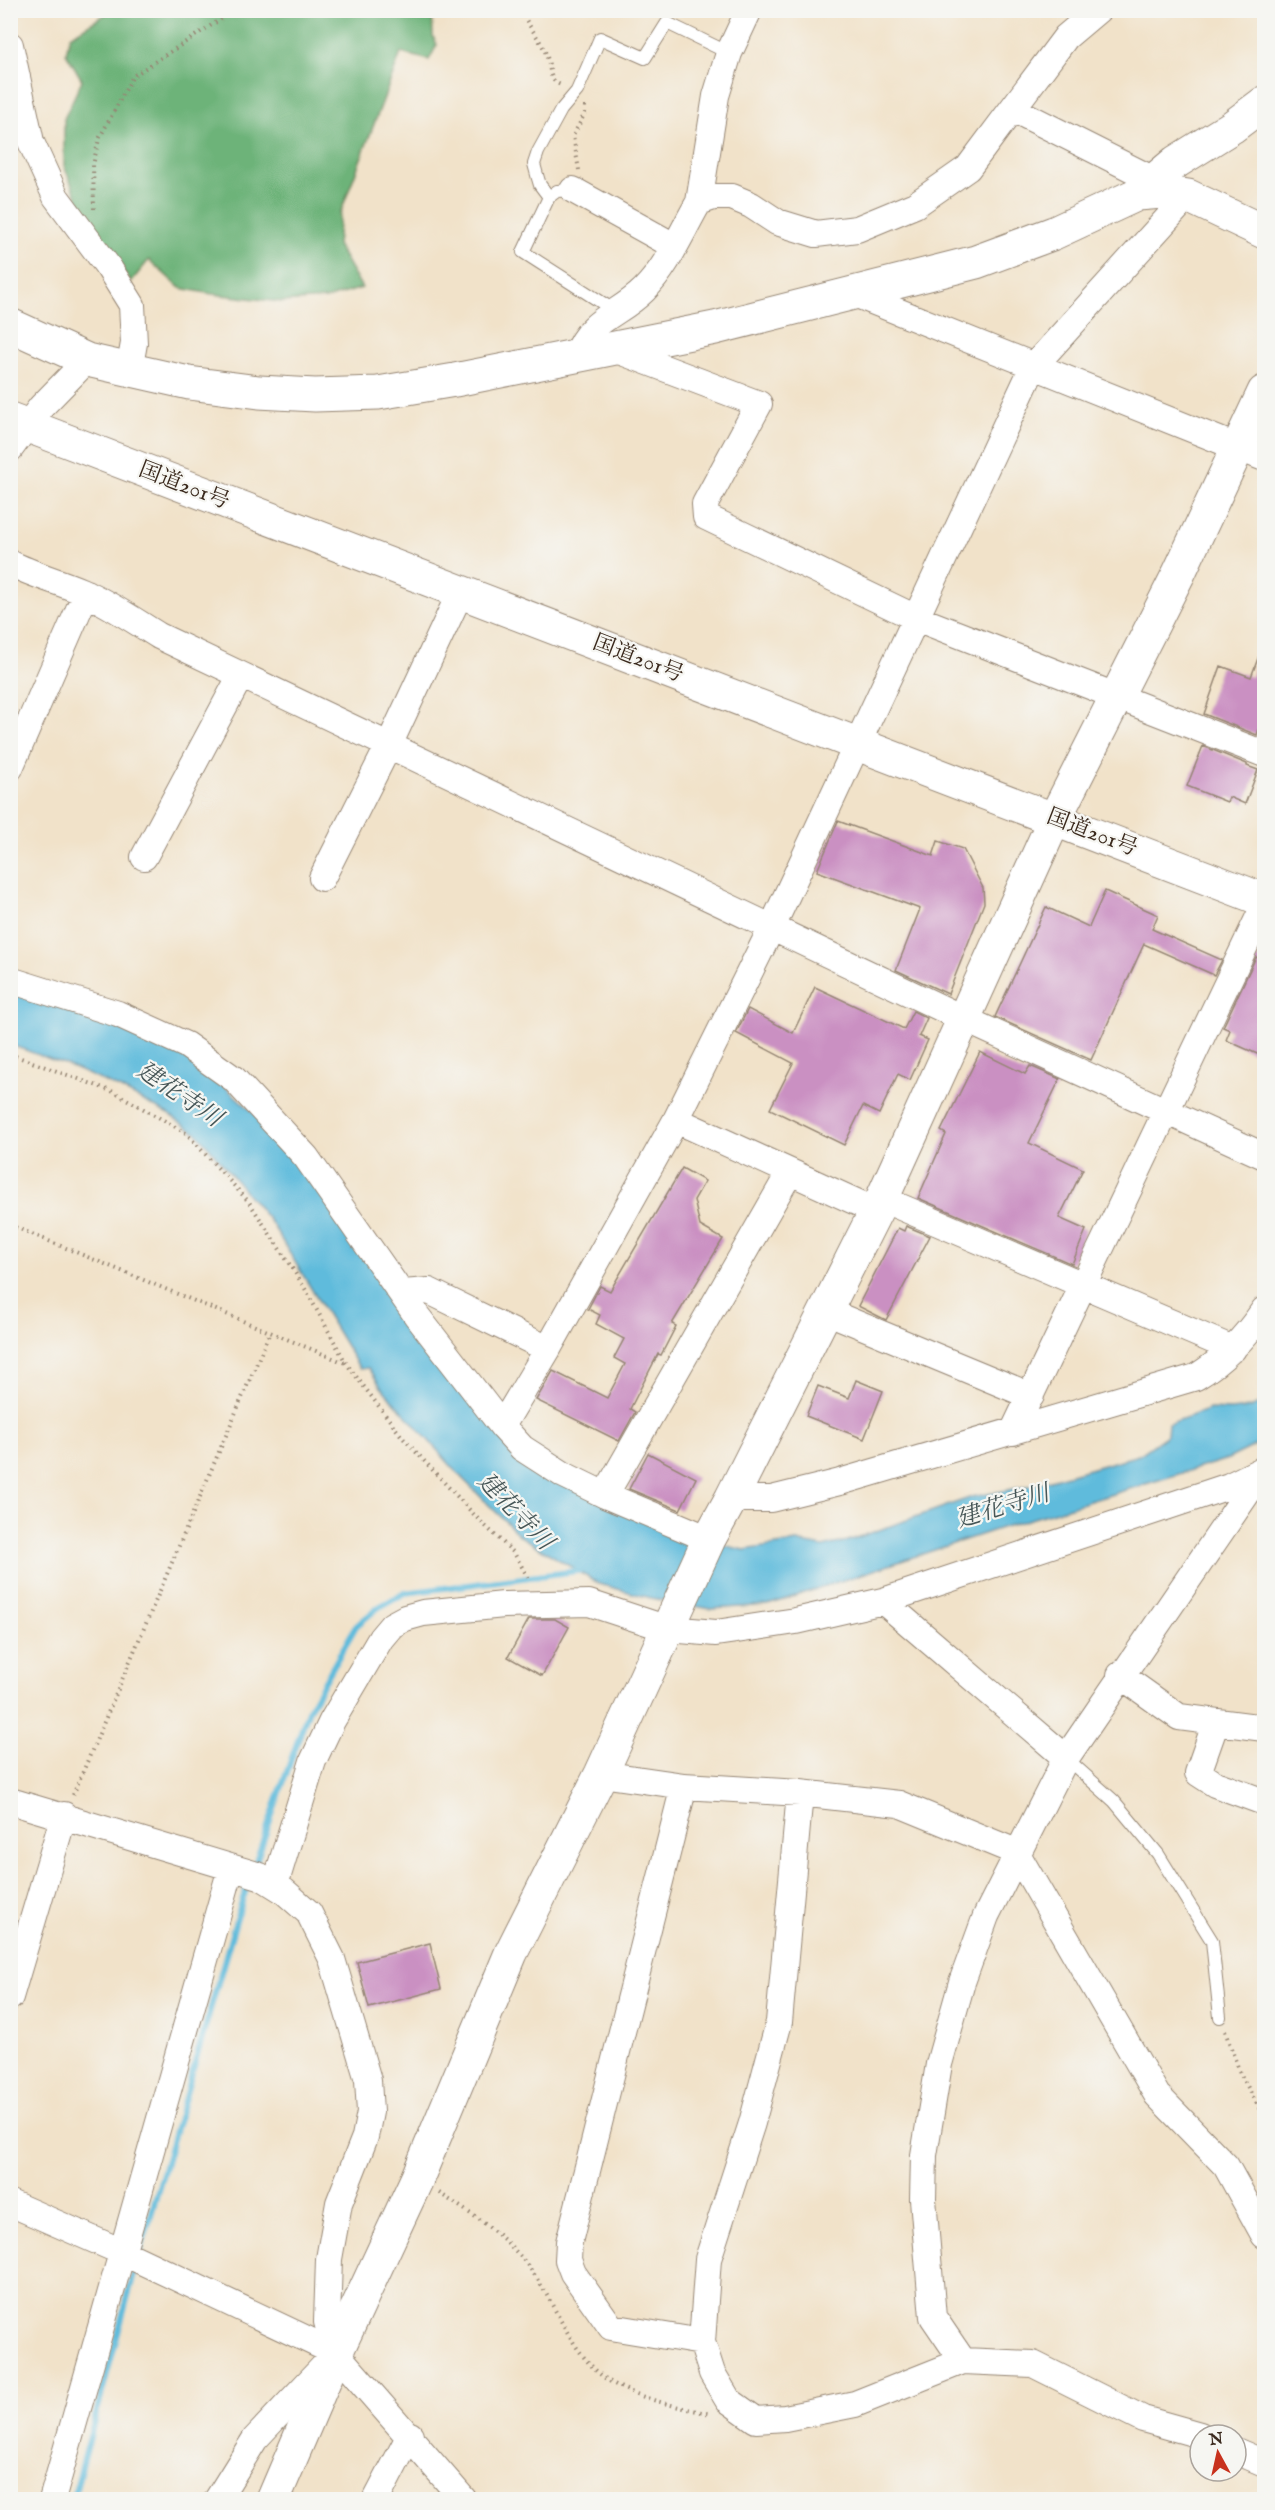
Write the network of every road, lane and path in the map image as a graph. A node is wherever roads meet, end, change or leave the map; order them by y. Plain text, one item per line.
1 (235, 10) edge
2 (749, 10) edge
3 (1098, 10) edge
4 (10, 45) edge
5 (729, 53) junction
6 (1264, 103) edge
7 (1013, 109) junction
8 (1146, 187) junction
9 (561, 193) junction
10 (1188, 196) junction
11 (699, 202) junction
12 (94, 213) dead end
13 (1264, 232) edge
14 (674, 246) junction
15 (852, 293) junction
16 (615, 311) junction
17 (10, 325) edge
18 (614, 349) junction
19 (575, 357) junction
20 (87, 360) junction
21 (1033, 367) junction
22 (129, 371) junction
23 (1264, 392) edge
24 (15, 431) edge
25 (1251, 453) edge
26 (10, 563) edge
27 (461, 591) junction
28 (86, 593) junction
29 (916, 618) junction
30 (241, 675) junction
31 (1117, 698) junction
32 (856, 744) junction
33 (389, 746) junction
34 (1264, 754) edge
35 (10, 768) edge
36 (1055, 818) junction
37 (144, 857) dead end
38 (322, 878) dead end
39 (1264, 900) edge
40 (1264, 906) edge
41 (772, 927) junction
42 (10, 980) edge
43 (964, 1019) junction
44 (10, 1053) edge
45 (1166, 1111) junction
46 (676, 1120) junction
47 (1264, 1156) edge
48 (790, 1172) junction
49 (879, 1205) junction
50 (10, 1225) edge
51 (1083, 1285) junction
52 (402, 1293) junction
53 (1264, 1310) edge
54 (826, 1311) junction
55 (270, 1332) junction
56 (548, 1348) junction
57 (1233, 1348) junction
58 (346, 1363) junction
59 (1031, 1396) junction
60 (502, 1426) junction
61 (1013, 1432) junction
62 (1263, 1470) edge
63 (605, 1495) junction
64 (731, 1499) junction
65 (708, 1539) junction
66 (884, 1601) junction
67 (543, 1603) junction
68 (670, 1623) junction
69 (1120, 1675) junction
70 (1216, 1722) junction
71 (1264, 1728) edge
72 (1066, 1758) junction
73 (600, 1774) junction
74 (684, 1786) junction
75 (800, 1793) junction
76 (10, 1801) edge
77 (1264, 1802) edge
78 (64, 1815) junction
79 (1016, 1852) junction
80 (231, 1868) junction
81 (274, 1885) junction
82 (10, 1997) edge
83 (1220, 2017) joint
84 (1264, 2117) edge
85 (10, 2203) edge
86 (1264, 2235) edge
87 (122, 2252) junction
88 (702, 2342) junction
89 (336, 2353) junction
90 (963, 2361) junction
91 (1188, 2432) edge
92 (410, 2436) junction
93 (1248, 2456) edge
94 (1264, 2463) edge
95 (52, 2499) edge
96 (217, 2499) edge
97 (273, 2499) edge
98 (376, 2499) edge
99 (464, 2499) edge

1 - 12 path
2 - 5 street
3 - 7 street
4 - 22 street
5 - 9 lane
5 - 11 street
6 - 8 main road
7 - 8 street
7 - 11 street
8 - 10 main road
8 - 15 main road
9 - 14 street
9 - 16 lane
10 - 13 main road
10 - 21 street
11 - 14 street
14 - 16 street
15 - 18 main road
15 - 21 street
16 - 19 street
17 - 20 main road
18 - 19 main road
18 - 29 street
19 - 22 main road
20 - 22 main road
20 - 24 street
21 - 25 street
21 - 29 street
23 - 25 main road
24 - 27 main road, 国道201号
25 - 31 main road
26 - 28 street
27 - 32 main road, 国道201号
27 - 33 street
28 - 30 street
28 - 35 street
29 - 31 street
29 - 32 street
30 - 33 street
30 - 37 street
31 - 34 street
31 - 36 main road
32 - 36 main road, 国道201号
32 - 41 street
33 - 38 street
33 - 41 street
36 - 39 main road, 国道201号
36 - 43 main road
40 - 45 street
41 - 43 street
41 - 46 street
42 - 52 street
43 - 45 street
43 - 49 main road
44 - 58 path
45 - 47 street
45 - 51 street
46 - 48 street
46 - 56 street
48 - 49 street
48 - 63 street
49 - 51 street
49 - 54 main road
50 - 55 path
51 - 57 street
51 - 59 street
52 - 56 street
52 - 60 street
53 - 57 street
54 - 59 street
54 - 64 main road
55 - 58 path
55 - 78 path
56 - 60 street
57 - 61 street
58 - 67 path
59 - 61 street
60 - 63 street
61 - 64 street
62 - 66 street
62 - 69 street
63 - 65 street
64 - 65 main road
65 - 68 main road
66 - 68 street
66 - 72 street
67 - 68 street
67 - 81 street
68 - 73 main road
69 - 70 street
69 - 72 street
70 - 71 street
70 - 77 street
72 - 79 street
72 - 83 lane
73 - 74 street
73 - 89 main road
74 - 75 street
74 - 88 street
75 - 79 street
75 - 88 street
76 - 78 street
78 - 80 street
78 - 82 street
79 - 86 street
79 - 90 street
80 - 81 street
80 - 87 street
81 - 89 street
83 - 84 path
85 - 87 street
87 - 89 street
87 - 95 street
88 - 90 street
89 - 92 street
89 - 96 street
89 - 97 main road
90 - 91 street
92 - 98 street
92 - 99 street
93 - 94 street

